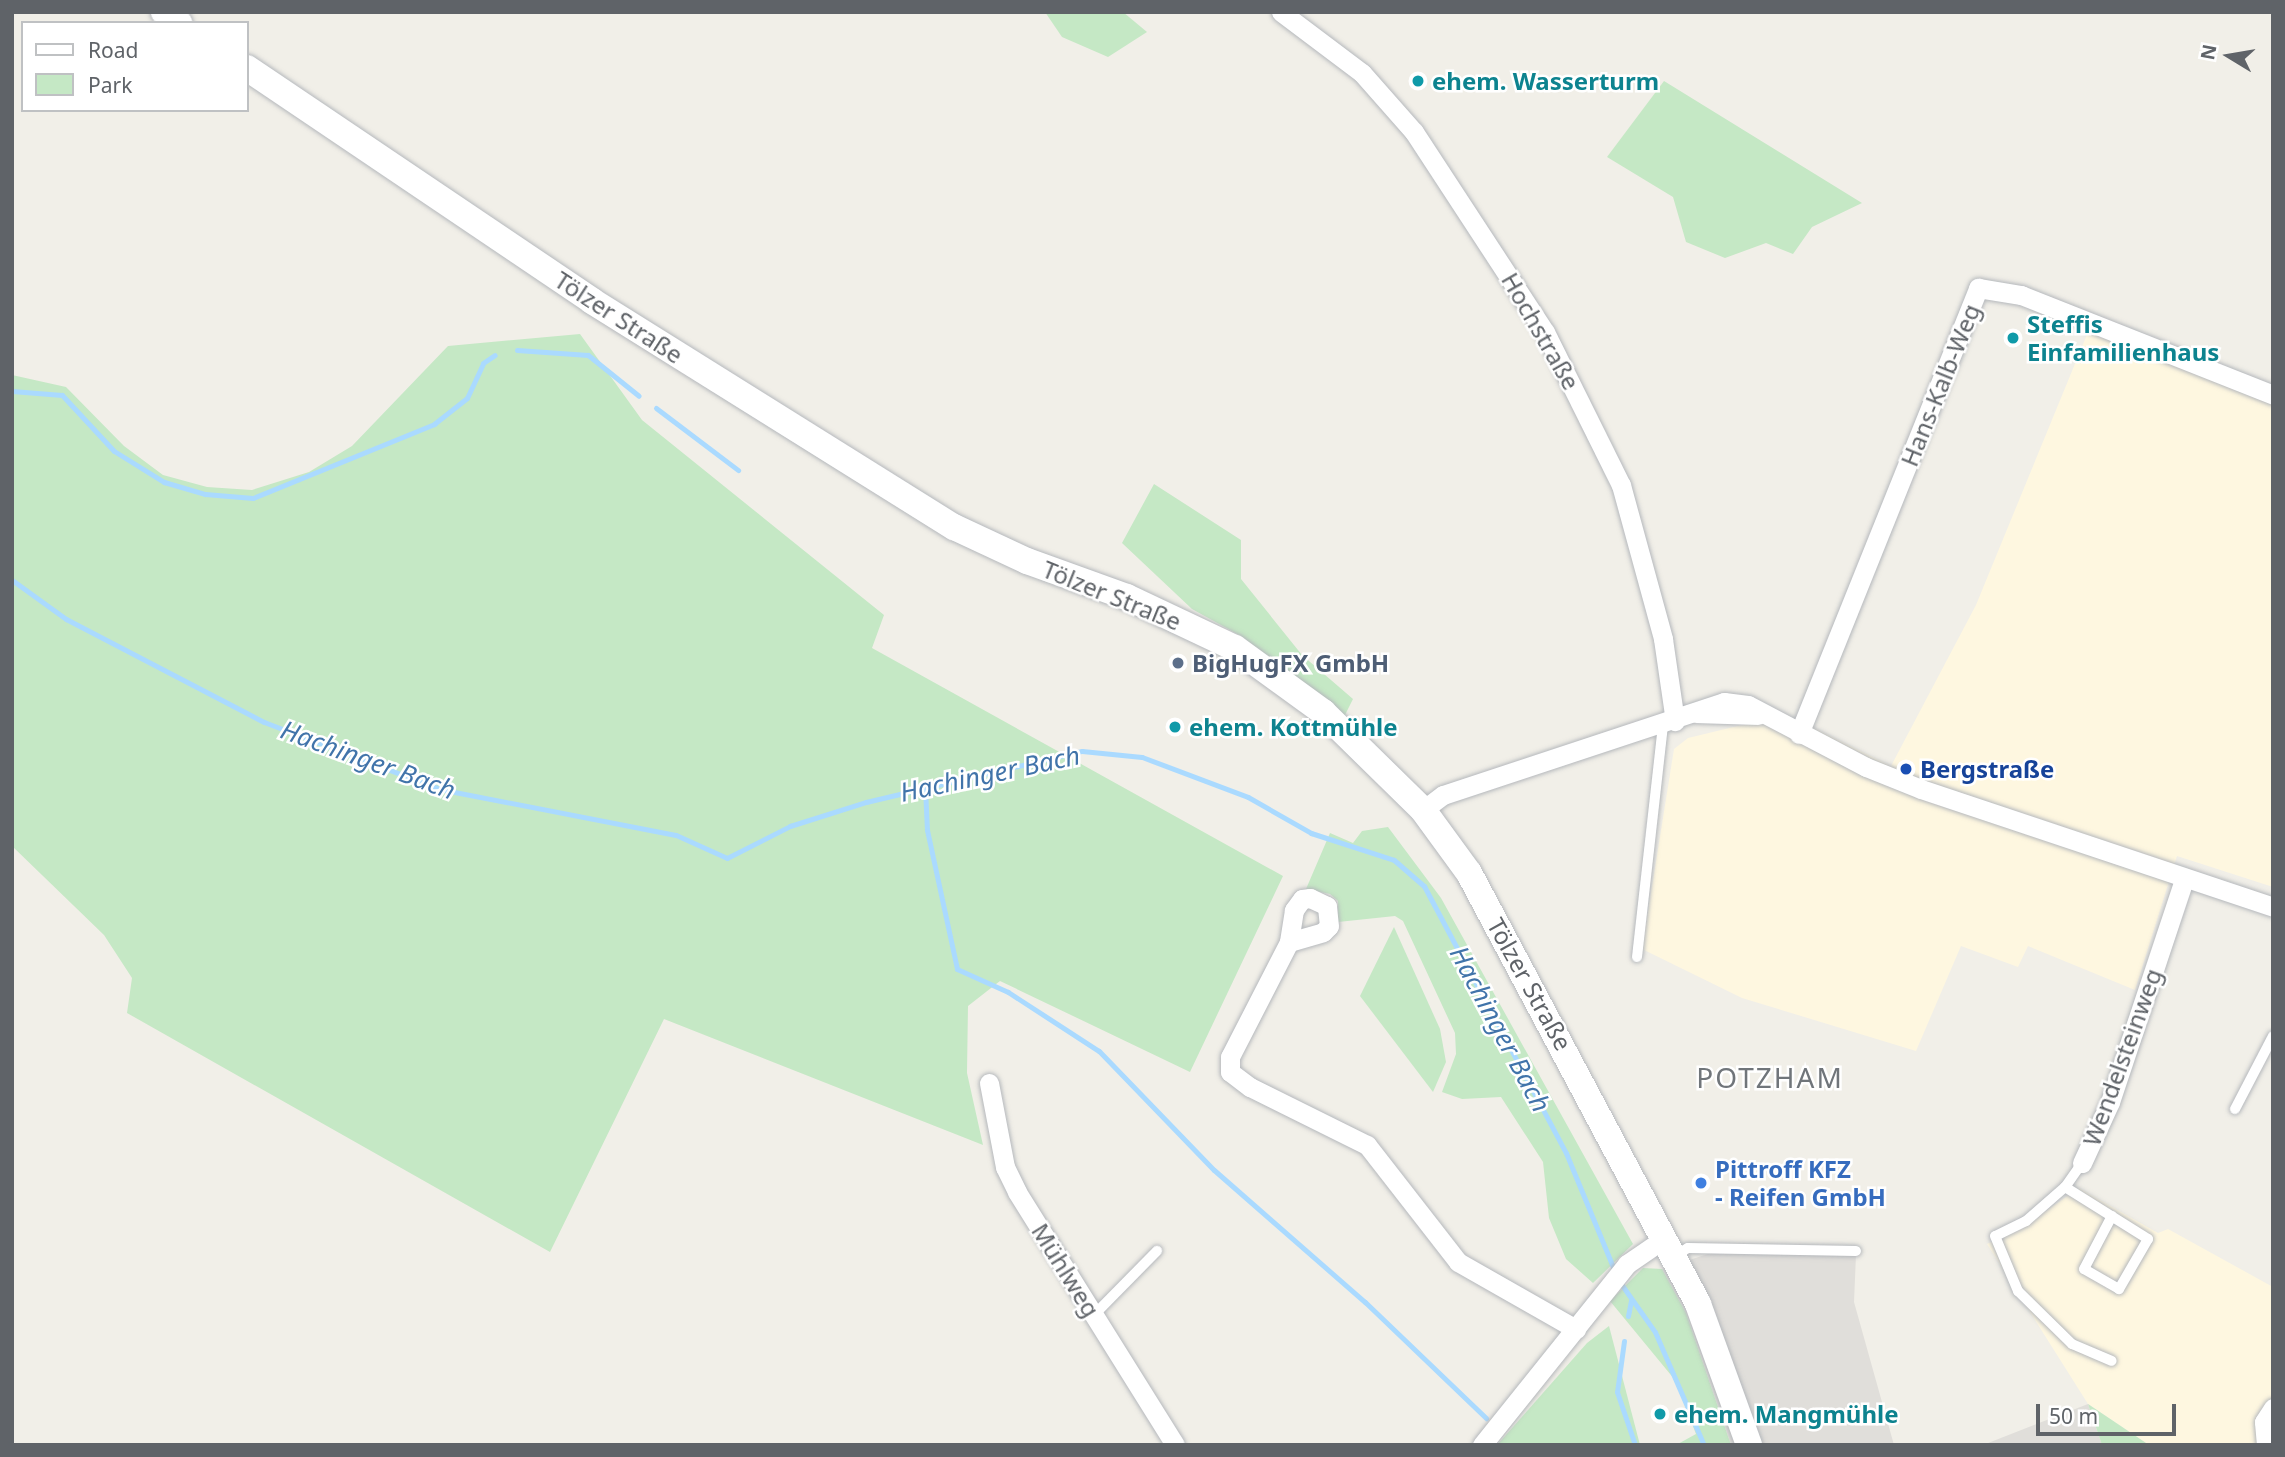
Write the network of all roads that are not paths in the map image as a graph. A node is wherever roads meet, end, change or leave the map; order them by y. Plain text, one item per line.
1 (1281, 12) edge
2 (248, 69) edge
3 (2273, 396) edge
4 (1669, 723) junction
5 (1799, 734) junction
6 (1423, 810) junction
7 (2185, 880) junction
8 (2273, 907) edge
9 (1289, 942) dead end
10 (1637, 957) dead end
11 (2273, 1036) edge
12 (989, 1083) dead end
13 (2235, 1109) dead end
14 (2082, 1163) joint
15 (2064, 1187) junction
16 (2112, 1216) junction
17 (1670, 1247) junction
18 (1157, 1251) dead end
19 (1856, 1251) dead end
20 (1094, 1315) junction
21 (1576, 1328) junction
22 (2112, 1361) dead end
23 (2273, 1408) edge
24 (1175, 1445) edge
25 (1482, 1445) edge
26 (1749, 1445) edge
27 (2266, 1445) edge

1 - 4 street, Hochstraße
2 - 6 main road, Tölzer Straße
3 - 5 street, Hans-Kalb-Weg
4 - 5 street
4 - 6 street
4 - 10 lane, Hochstraße
5 - 7 street
6 - 17 main road, Tölzer Straße
7 - 8 street
7 - 14 street, Wendelsteinweg
9 - 21 street
11 - 13 lane
12 - 20 street, Mühlweg
14 - 15 lane, Wendelsteinweg
15 - 16 lane
15 - 22 lane, Wendelsteinweg
16 - 16 lane
17 - 19 lane
17 - 21 street
17 - 26 main road, Tölzer Straße
18 - 20 lane
20 - 24 street, Mühlweg
21 - 25 street
23 - 27 street

